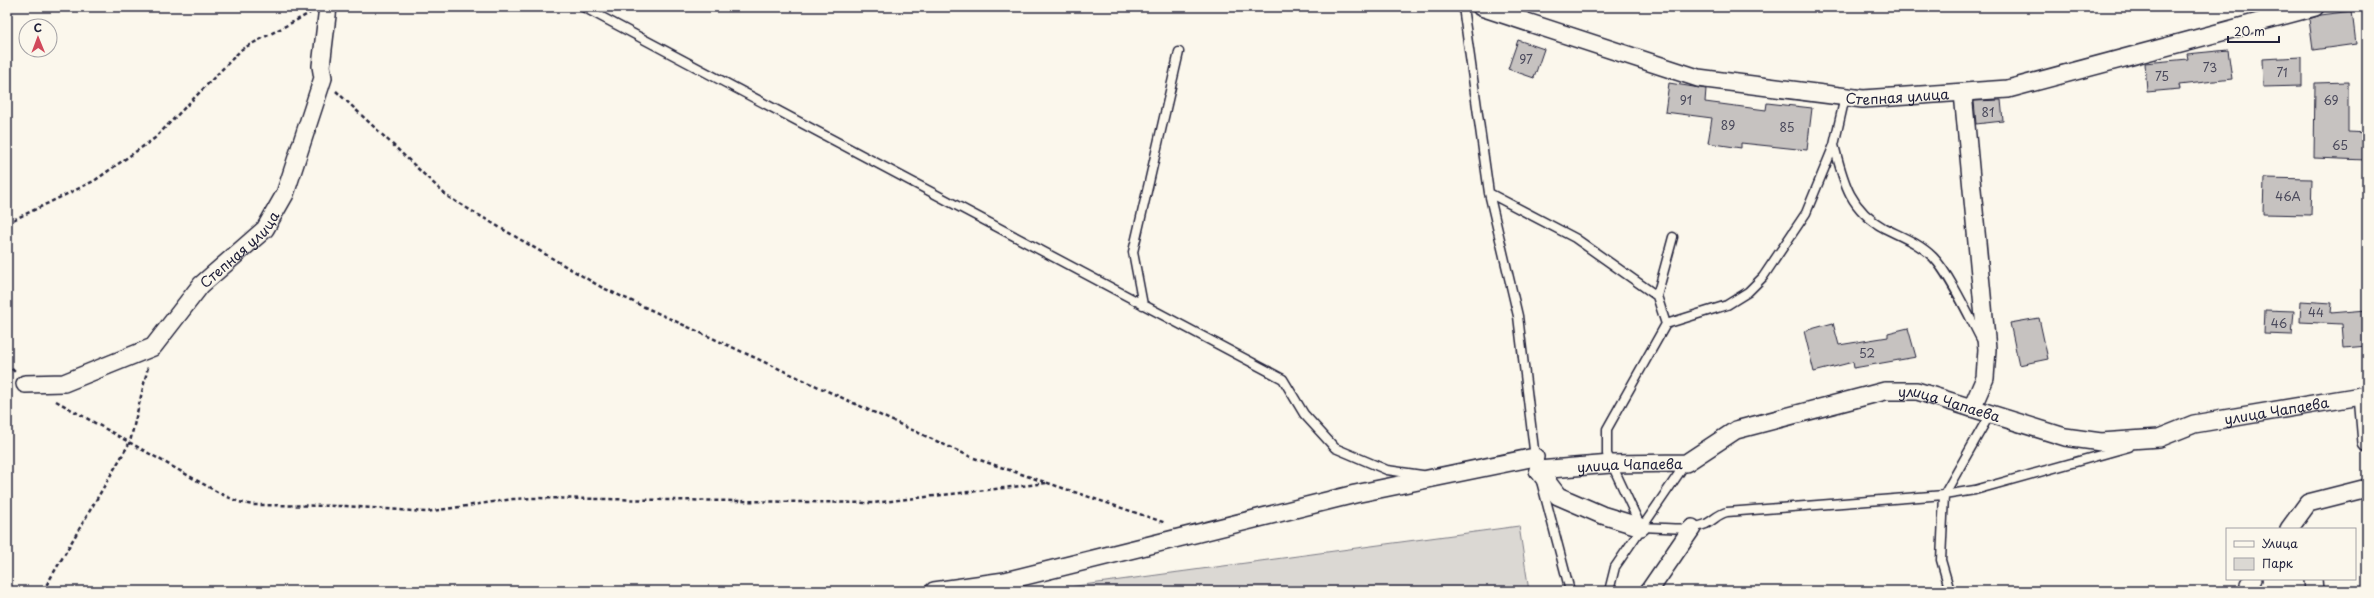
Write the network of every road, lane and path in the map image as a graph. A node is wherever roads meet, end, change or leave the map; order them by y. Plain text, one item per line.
1 (583, 7) edge
2 (1463, 7) edge
3 (1482, 7) edge
4 (2315, 7) edge
5 (322, 9) edge
6 (1180, 52) dead end
7 (323, 78) junction
8 (1963, 93) junction
9 (1845, 97) junction
10 (1834, 145) junction
11 (1489, 193) junction
12 (7, 224) edge
13 (1673, 238) dead end
14 (1657, 296) junction
15 (1143, 304) junction
16 (1666, 324) junction
17 (153, 347) junction
18 (1987, 349) junction
19 (7, 364) edge
20 (25, 384) joint
21 (2365, 395) edge
22 (53, 399) dead end
23 (1972, 408) junction
24 (1990, 414) junction
25 (2366, 421) edge
26 (2159, 438) junction
27 (130, 442) junction
28 (2367, 443) edge
29 (1536, 463) junction
30 (1686, 463) junction
31 (1611, 464) junction
32 (1436, 477) junction
33 (1047, 483) junction
34 (2367, 488) edge
35 (1944, 495) junction
36 (1167, 523) dead end
37 (1641, 526) junction
38 (2294, 526) edge
39 (1692, 528) junction
40 (2253, 580) edge
41 (2313, 580) edge
42 (43, 591) edge
43 (934, 591) edge
44 (1570, 591) edge
45 (1609, 591) edge
46 (1649, 591) edge
47 (1950, 591) edge
48 (2249, 591) edge
49 (2314, 591) edge

1 - 15 lane
2 - 11 lane
3 - 9 street, Степная улица
4 - 8 street, Степная улица
5 - 7 street, Степная улица
5 - 12 path
6 - 15 lane
7 - 17 street, Степная улица
7 - 33 path
8 - 9 street, Степная улица
8 - 18 street
9 - 10 lane
10 - 16 lane
10 - 18 lane
11 - 14 lane
11 - 29 lane
13 - 14 lane
14 - 16 lane
15 - 32 lane
16 - 31 lane
17 - 20 street
17 - 27 path
18 - 23 street
19 - 20 path
21 - 25 street
21 - 26 street, улица Чапаева
22 - 27 path
23 - 24 street, улица Чапаева
23 - 30 street, улица Чапаева
24 - 26 street, улица Чапаева
24 - 35 lane
25 - 28 street
26 - 35 lane
27 - 33 path
27 - 42 path
29 - 31 street, улица Чапаева
29 - 32 street, улица Чапаева
29 - 37 street
29 - 44 lane
30 - 31 street, улица Чапаева
30 - 37 lane
31 - 37 lane
32 - 43 street, улица Чапаева
33 - 36 path
34 - 38 street
35 - 39 lane
35 - 47 lane
37 - 39 lane
37 - 45 lane
39 - 46 street
40 - 48 street
41 - 49 street

